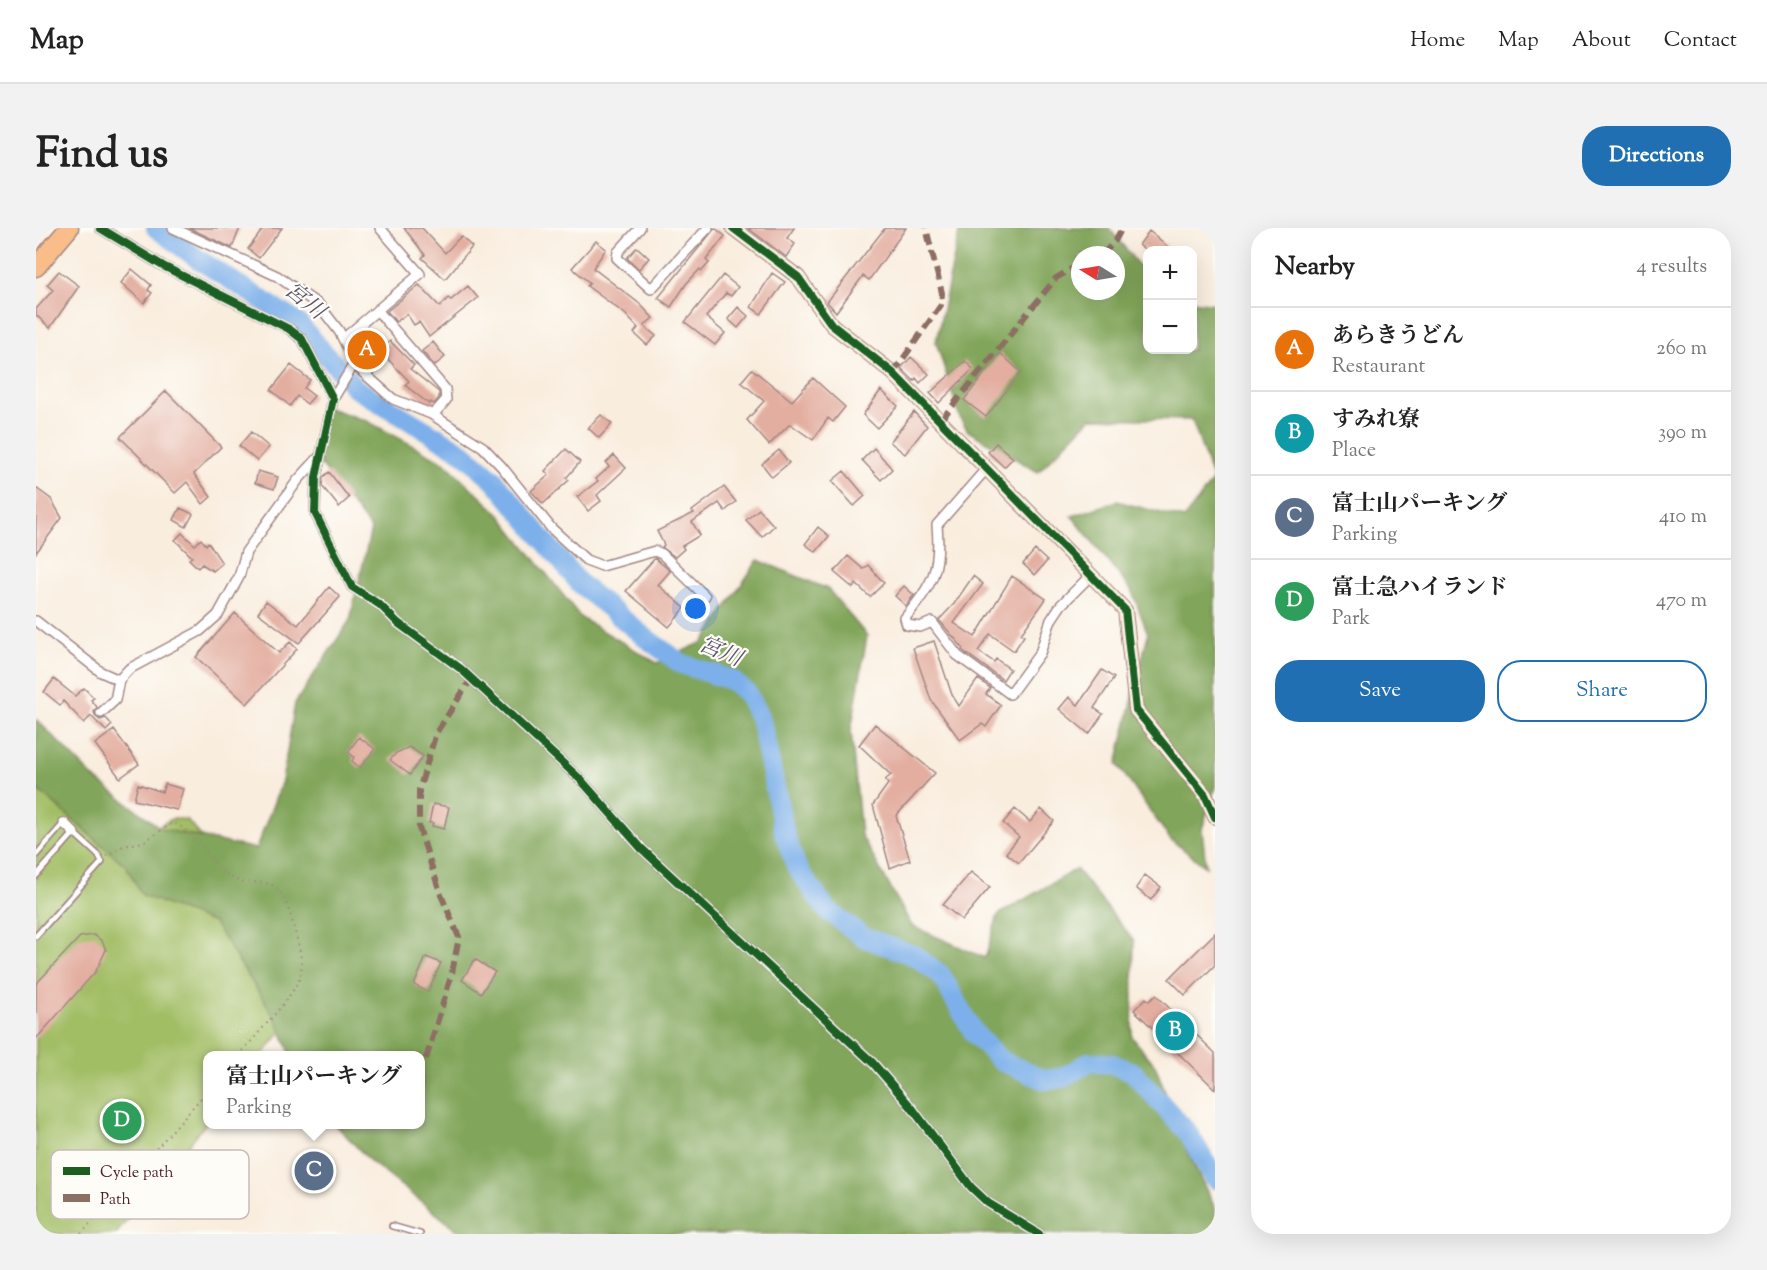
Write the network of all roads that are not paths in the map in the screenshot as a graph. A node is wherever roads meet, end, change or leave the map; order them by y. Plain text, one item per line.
1 (54, 228) edge
2 (69, 228) edge
3 (100, 228) edge
4 (173, 228) edge
5 (380, 228) edge
6 (639, 228) edge
7 (708, 228) edge
8 (733, 228) edge
9 (36, 251) edge
10 (36, 267) edge
11 (377, 310) junction
12 (343, 339) junction
13 (353, 364) junction
14 (334, 397) junction
15 (433, 415) junction
16 (321, 455) junction
17 (987, 468) junction
18 (1091, 575) junction
19 (705, 596) dead end
20 (36, 621) edge
21 (119, 680) junction
22 (101, 713) dead end
23 (1215, 817) edge
24 (64, 824) joint
25 (75, 833) junction
26 (36, 855) edge
27 (36, 876) edge
28 (36, 936) edge
29 (392, 1226) dead end
30 (420, 1234) edge
31 (1039, 1234) edge

1 - 9 highway
2 - 10 highway
3 - 14 street
4 - 12 street
5 - 11 street
6 - 7 street
8 - 17 street
11 - 12 street
11 - 15 street
12 - 13 street
13 - 14 street
13 - 15 street
14 - 16 street
15 - 19 street
16 - 21 street
16 - 31 street
17 - 18 street
17 - 18 street
18 - 23 street
20 - 21 street
21 - 22 street
24 - 25 street
24 - 26 lane
25 - 27 lane
25 - 28 lane
29 - 30 lane

